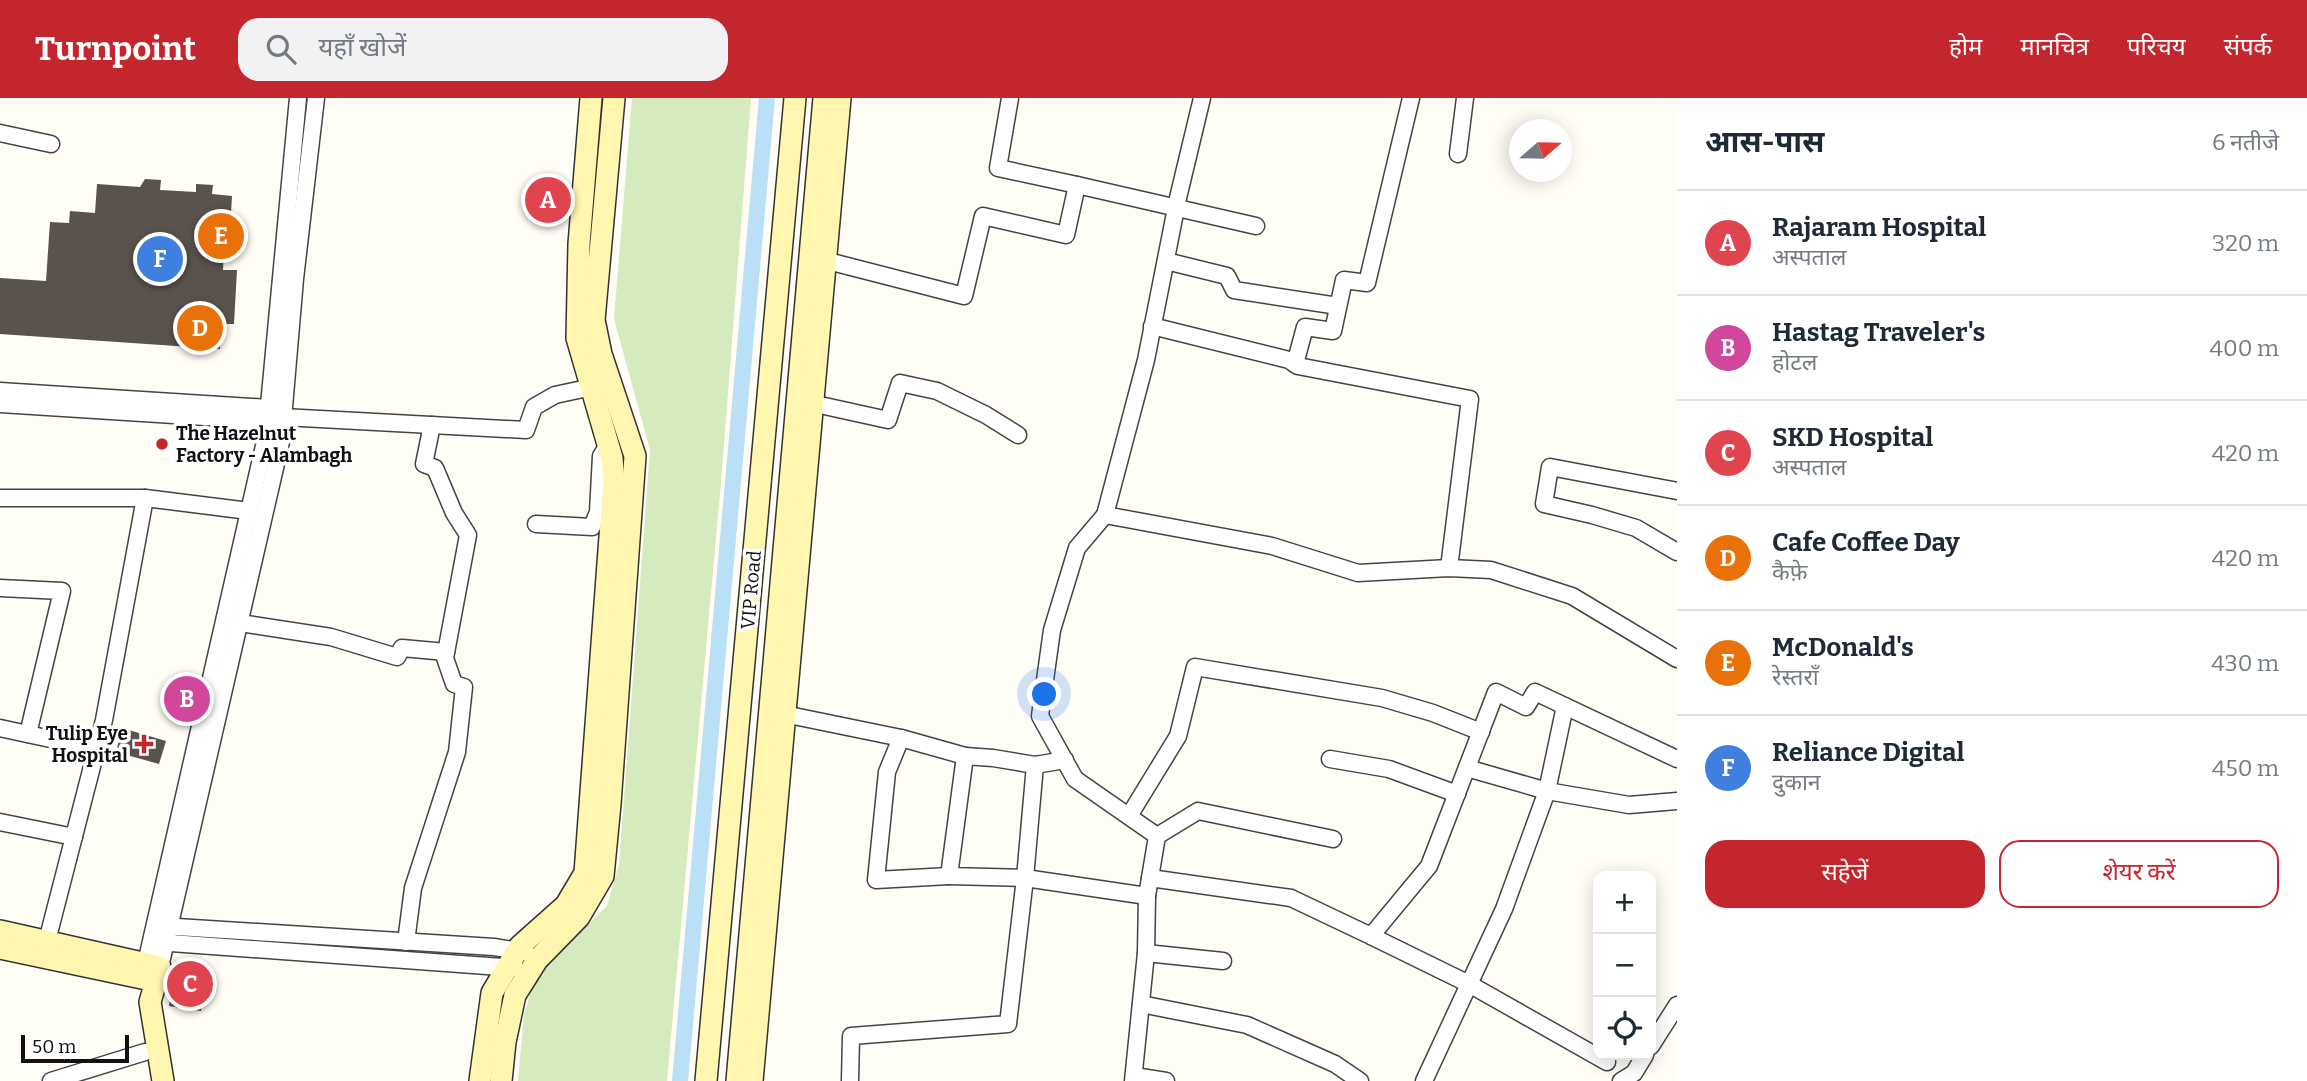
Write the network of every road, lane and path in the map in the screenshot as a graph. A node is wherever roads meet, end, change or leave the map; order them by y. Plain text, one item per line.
1 (298, 98) edge
2 (316, 98) edge
3 (591, 98) edge
4 (614, 98) edge
5 (796, 98) edge
6 (824, 98) edge
7 (840, 98) edge
8 (1010, 98) edge
9 (1202, 98) edge
10 (1411, 98) edge
11 (1465, 98) edge
12 (0, 133) edge
13 (51, 144) dead end
14 (1458, 154) dead end
15 (1077, 185) junction
16 (1176, 208) junction
17 (1256, 226) dead end
18 (824, 260) junction
19 (1166, 261) junction
20 (1338, 306) junction
21 (1152, 326) junction
22 (1295, 364) junction
23 (592, 387) junction
24 (0, 391) edge
25 (811, 403) junction
26 (0, 404) edge
27 (273, 415) junction
28 (432, 425) junction
29 (611, 430) junction
30 (1018, 435) dead end
31 (797, 476) junction
32 (1677, 491) edge
33 (0, 498) edge
34 (145, 498) junction
35 (249, 511) junction
36 (1105, 515) junction
37 (536, 524) dead end
38 (1677, 552) edge
39 (1449, 568) junction
40 (0, 588) edge
41 (240, 623) junction
42 (446, 652) junction
43 (1677, 659) edge
44 (1565, 706) junction
45 (784, 714) junction
46 (0, 728) edge
47 (1481, 732) junction
48 (28, 734) junction
49 (901, 738) junction
50 (97, 749) junction
51 (965, 756) junction
52 (1677, 759) edge
53 (1065, 760) junction
54 (1330, 760) dead end
55 (1035, 765) junction
56 (1467, 768) junction
57 (1547, 791) junction
58 (1457, 794) junction
59 (1677, 801) edge
60 (1129, 816) junction
61 (0, 822) edge
62 (1157, 836) junction
63 (74, 837) junction
64 (1334, 839) dead end
65 (949, 876) junction
66 (1026, 878) junction
67 (1150, 878) junction
68 (1147, 896) junction
69 (0, 931) edge
70 (161, 934) junction
71 (1371, 936) junction
72 (337, 937) junction
73 (47, 941) junction
74 (405, 942) junction
75 (0, 948) edge
76 (1146, 953) junction
77 (335, 955) junction
78 (512, 959) junction
79 (1223, 961) dead end
80 (537, 962) junction
81 (151, 972) junction
82 (1469, 984) junction
83 (1141, 1004) junction
84 (1677, 1005) edge
85 (1656, 1038) edge
86 (145, 1052) junction
87 (1642, 1060) edge
88 (1607, 1062) dead end
89 (1133, 1079) edge
90 (1356, 1080) edge
91 (51, 1081) edge
92 (150, 1081) edge
93 (163, 1081) edge
94 (480, 1081) edge
95 (501, 1081) edge
96 (706, 1081) edge
97 (737, 1081) edge
98 (752, 1081) edge
99 (850, 1081) edge
100 (1167, 1081) edge
101 (1424, 1081) edge
102 (1621, 1081) edge

1 - 27 street
2 - 27 street
3 - 23 street
4 - 29 street
5 - 96 street, VIP Road
6 - 31 street, VIP Road
7 - 18 street, VIP Road
8 - 15 street
9 - 16 street
10 - 20 street
11 - 14 street
12 - 13 street
15 - 16 street
15 - 18 street
16 - 17 street
16 - 19 street
18 - 25 street, VIP Road
19 - 20 street
19 - 21 street
20 - 22 street
21 - 22 street
21 - 36 street
22 - 39 street
23 - 28 street
23 - 29 street
24 - 27 street
25 - 30 street
25 - 31 street, VIP Road
26 - 27 street
27 - 28 street
27 - 35 street
27 - 41 street
28 - 42 street
29 - 37 street
29 - 78 street
29 - 80 street
31 - 45 street, VIP Road
31 - 97 street, VIP Road
32 - 38 street
33 - 34 street
34 - 35 street
34 - 50 street
35 - 70 street
36 - 39 street
36 - 53 street
39 - 43 street
40 - 48 street
41 - 42 street
41 - 70 street
42 - 74 street
44 - 47 street
44 - 52 street
44 - 57 street
45 - 49 street
45 - 98 street, VIP Road
46 - 48 street
47 - 56 street
47 - 60 street
48 - 50 street
49 - 51 street
49 - 65 street
50 - 63 street
51 - 55 street
51 - 65 street
53 - 55 street
53 - 60 street
54 - 58 street
55 - 66 street
56 - 57 street
56 - 58 street
57 - 59 street
57 - 82 street
58 - 71 street
60 - 62 street
61 - 63 street
62 - 64 street
62 - 67 street
63 - 73 street
65 - 66 street
66 - 68 street
66 - 99 street
67 - 68 street
67 - 71 street
68 - 76 street
69 - 73 street
70 - 72 street
70 - 77 street
70 - 81 street
71 - 82 street
72 - 74 street
72 - 77 street
73 - 81 street
74 - 78 street
75 - 81 street
76 - 79 street
76 - 83 street
77 - 78 street
78 - 80 street
78 - 94 street
80 - 95 street
81 - 86 street
81 - 93 street
82 - 88 street
82 - 101 street
83 - 89 street
83 - 90 street
84 - 85 street
86 - 91 street
86 - 92 street
87 - 102 street
89 - 100 street

